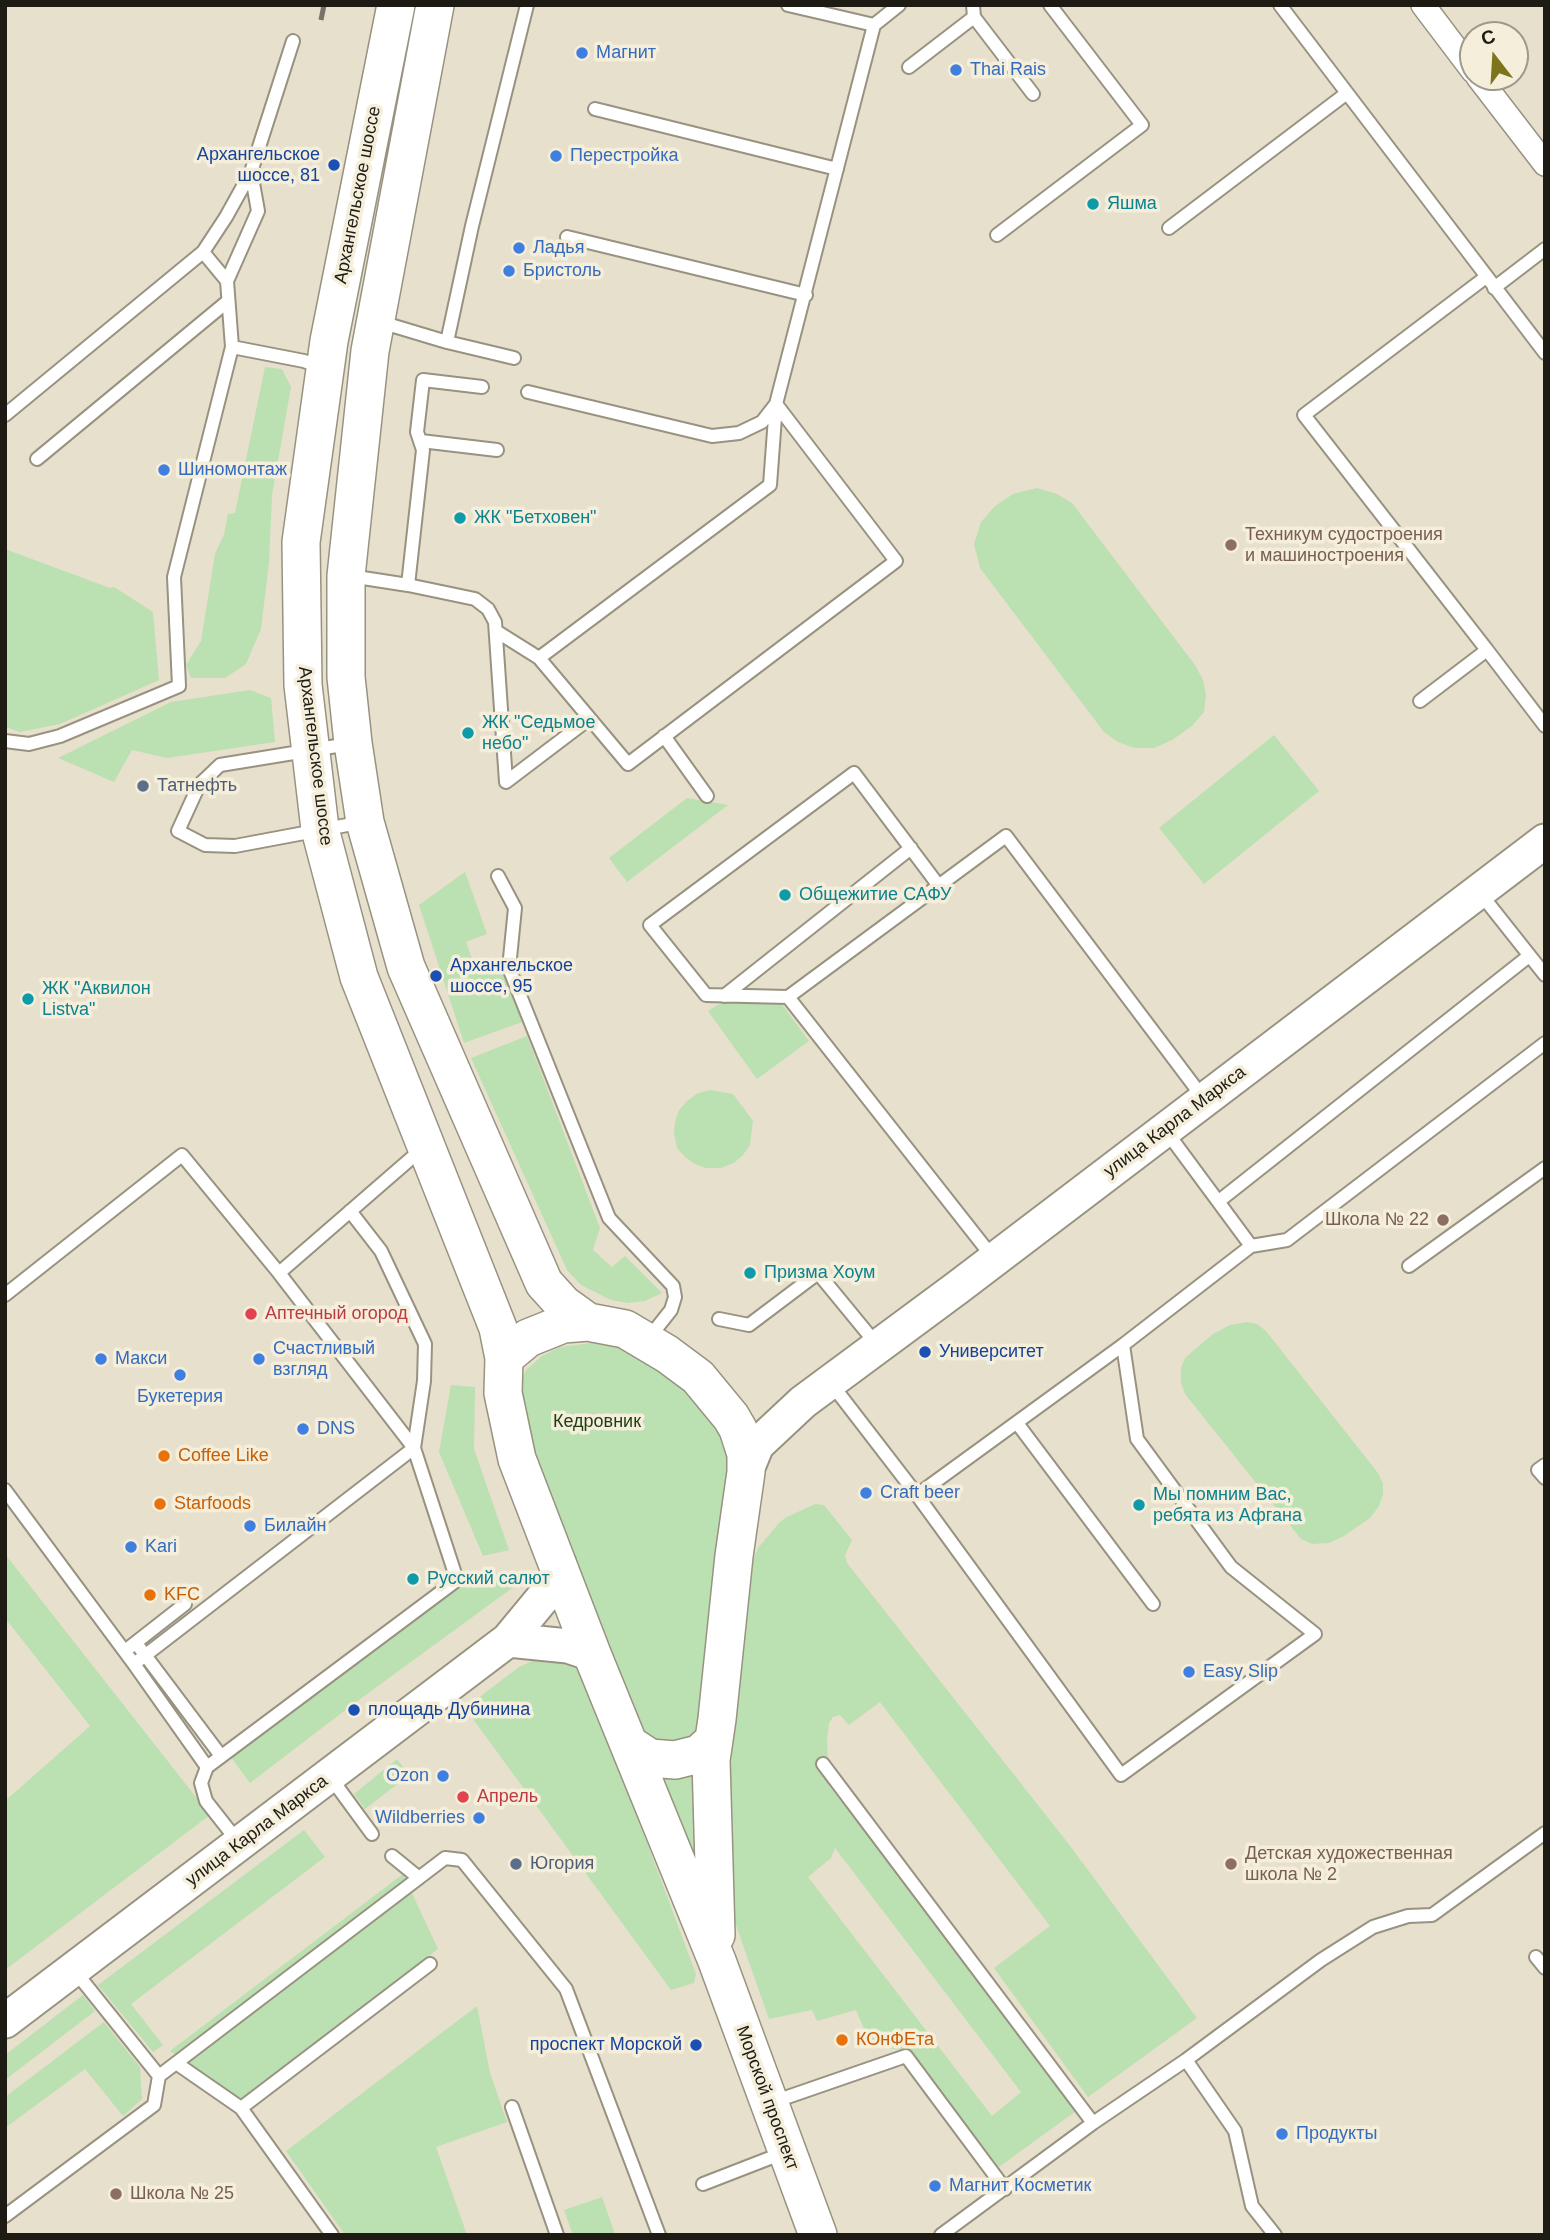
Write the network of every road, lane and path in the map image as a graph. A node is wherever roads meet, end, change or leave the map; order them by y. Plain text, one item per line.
1 (396, 5) edge
2 (435, 5) edge
3 (527, 5) edge
4 (788, 5) edge
5 (899, 5) edge
6 (1050, 5) edge
7 (1280, 5) edge
8 (1423, 5) edge
9 (974, 11) edge
10 (874, 26) junction
11 (293, 41) dead end
12 (1459, 53) edge
13 (909, 67) dead end
14 (1489, 91) edge
15 (1347, 93) junction
16 (1032, 94) dead end
17 (595, 109) dead end
18 (1545, 164) edge
19 (837, 169) junction
20 (251, 172) junction
21 (1169, 228) dead end
22 (997, 235) dead end
23 (567, 237) dead end
24 (1545, 249) edge
25 (203, 252) junction
26 (1486, 277) junction
27 (227, 281) junction
28 (1494, 288) junction
29 (806, 295) junction
30 (228, 301) junction
31 (376, 320) junction
32 (447, 342) junction
33 (232, 346) junction
34 (1545, 353) edge
35 (514, 358) dead end
36 (326, 369) junction
37 (482, 387) dead end
38 (528, 392) dead end
39 (776, 404) junction
40 (5, 415) edge
41 (421, 441) junction
42 (497, 450) dead end
43 (37, 459) dead end
44 (346, 576) junction
45 (408, 585) junction
46 (496, 631) junction
47 (1487, 650) junction
48 (539, 658) junction
49 (1420, 701) dead end
50 (589, 719) junction
51 (1545, 726) edge
52 (664, 736) junction
53 (5, 741) edge
54 (353, 743) junction
55 (311, 749) junction
56 (707, 796) dead end
57 (365, 822) junction
58 (320, 829) junction
59 (1545, 841) edge
60 (911, 848) junction
61 (498, 876) dead end
62 (939, 886) junction
63 (1479, 891) junction
64 (1529, 956) junction
65 (1545, 975) edge
66 (724, 996) junction
67 (788, 997) junction
68 (1545, 1043) edge
69 (1205, 1100) junction
70 (1165, 1130) junction
71 (427, 1148) junction
72 (1545, 1168) edge
73 (1219, 1200) junction
74 (350, 1211) junction
75 (1251, 1246) junction
76 (994, 1260) junction
77 (1409, 1266) dead end
78 (279, 1273) junction
79 (5, 1295) edge
80 (719, 1319) dead end
81 (588, 1322) junction
82 (646, 1342) junction
83 (1123, 1345) junction
84 (878, 1347) junction
85 (504, 1358) junction
86 (830, 1382) junction
87 (803, 1402) junction
88 (722, 1406) junction
89 (1017, 1423) junction
90 (414, 1448) junction
91 (1545, 1465) edge
92 (746, 1472) junction
93 (1545, 1478) edge
94 (5, 1490) edge
95 (917, 1495) junction
96 (559, 1564) junction
97 (185, 1604) dead end
98 (1153, 1604) dead end
99 (508, 1640) junction
100 (136, 1643) junction
101 (125, 1652) junction
102 (592, 1654) junction
103 (145, 1656) junction
104 (134, 1664) junction
105 (713, 1741) junction
106 (630, 1745) junction
107 (221, 1756) junction
108 (823, 1764) dead end
109 (207, 1767) junction
110 (330, 1776) junction
111 (372, 1833) dead end
112 (1545, 1833) edge
113 (240, 1844) junction
114 (392, 1856) dead end
115 (419, 1878) junction
116 (1536, 1957) dead end
117 (717, 1961) junction
118 (430, 1964) dead end
119 (1545, 1968) edge
120 (74, 1969) junction
121 (5, 2021) edge
122 (1186, 2060) junction
123 (176, 2063) junction
124 (159, 2076) junction
125 (769, 2103) junction
126 (512, 2107) dead end
127 (242, 2108) junction
128 (1093, 2123) junction
129 (787, 2152) junction
130 (704, 2184) dead end
131 (1005, 2189) junction
132 (5, 2216) edge
133 (332, 2235) edge
134 (557, 2235) edge
135 (659, 2235) edge
136 (818, 2235) edge
137 (941, 2235) edge
138 (1275, 2235) edge

1 - 36 main road, Архангельское шоссе
2 - 31 main road
3 - 32 lane
4 - 10 lane
5 - 10 lane
6 - 22 lane
7 - 15 lane
8 - 12 street
9 - 13 lane
9 - 16 lane
10 - 19 lane
11 - 20 lane
14 - 18 street
15 - 21 lane
15 - 26 lane
17 - 19 lane
19 - 29 lane
20 - 25 lane
20 - 27 lane
23 - 29 lane
24 - 28 lane
25 - 27 lane
25 - 40 lane
26 - 28 lane
26 - 47 lane
27 - 30 lane
28 - 34 lane
29 - 39 lane
30 - 33 lane
30 - 43 lane
31 - 32 lane
31 - 44 main road
32 - 35 lane
33 - 36 lane
33 - 53 lane
36 - 55 main road, Архангельское шоссе
37 - 41 lane
38 - 39 lane
39 - 48 lane
39 - 52 lane
41 - 42 lane
41 - 45 lane
44 - 45 lane
44 - 54 main road
45 - 46 lane
46 - 48 lane
46 - 50 lane
47 - 49 lane
47 - 51 lane
48 - 50 lane
50 - 52 lane
52 - 56 lane
54 - 55 lane
54 - 57 main road
55 - 58 main road, Архангельское шоссе
55 - 58 lane
57 - 58 lane
57 - 81 main road
58 - 71 main road, Архангельское шоссе
59 - 63 street, улица Карла Маркса
60 - 62 lane
60 - 66 lane
60 - 66 lane
61 - 82 lane
62 - 67 lane
62 - 69 lane
63 - 64 lane
63 - 69 street, улица Карла Маркса
64 - 65 lane
64 - 73 lane
66 - 67 lane
67 - 76 lane
68 - 75 lane
69 - 70 street, улица Карла Маркса
70 - 73 lane
70 - 76 street, улица Карла Маркса
71 - 74 lane
71 - 85 main road, Архангельское шоссе
72 - 77 lane
73 - 75 lane
74 - 78 lane
74 - 90 lane
75 - 83 lane
76 - 84 street, улица Карла Маркса
78 - 79 lane
78 - 90 lane
80 - 84 lane
81 - 82 main road
81 - 85 main road
82 - 88 main road
83 - 89 lane
83 - 95 lane
84 - 86 street, улица Карла Маркса
85 - 96 main road, Архангельское шоссе
86 - 87 street, улица Карла Маркса
86 - 95 lane
87 - 88 street
87 - 92 street
88 - 92 main road
89 - 95 lane
89 - 98 lane
90 - 103 lane
90 - 107 lane
91 - 93 lane
92 - 105 main road
94 - 101 lane
96 - 99 street, улица Карла Маркса
96 - 102 main road, Архангельское шоссе
97 - 100 lane
99 - 102 street
99 - 110 street, улица Карла Маркса
100 - 101 lane
100 - 103 lane
101 - 104 lane
102 - 106 main road, Морской проспект
103 - 104 lane
103 - 107 lane
104 - 109 lane
105 - 106 main road
105 - 117 main road
106 - 117 main road, Морской проспект
107 - 109 lane
108 - 128 lane
109 - 113 lane
110 - 111 lane
110 - 113 street, улица Карла Маркса
112 - 122 lane
113 - 120 street, улица Карла Маркса
114 - 115 lane
115 - 123 lane
115 - 135 lane
116 - 119 lane
117 - 125 main road, Морской проспект
118 - 127 lane
120 - 121 street, улица Карла Маркса
120 - 124 lane
122 - 128 lane
122 - 138 lane
123 - 124 lane
123 - 127 lane
124 - 132 lane
125 - 129 main road, Морской проспект
125 - 131 lane
126 - 134 lane
127 - 133 lane
128 - 131 lane
129 - 130 lane
129 - 136 main road, Морской проспект
131 - 137 lane

